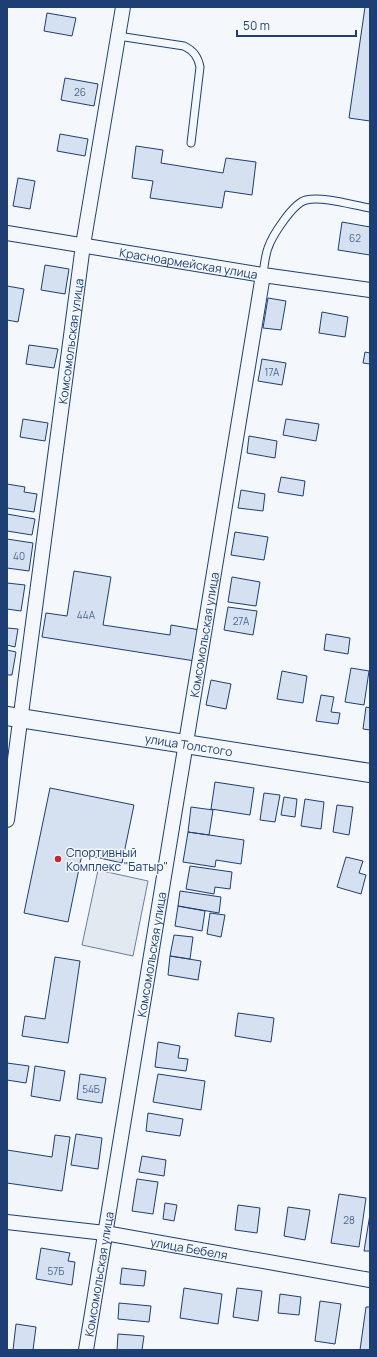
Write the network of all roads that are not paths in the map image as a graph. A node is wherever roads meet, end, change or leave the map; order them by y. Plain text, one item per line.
1 (123, 7) edge
2 (118, 36) junction
3 (192, 143) dead end
4 (370, 208) edge
5 (7, 233) edge
6 (83, 245) junction
7 (263, 275) junction
8 (370, 290) edge
9 (14, 717) edge
10 (186, 744) junction
11 (370, 773) edge
12 (7, 820) edge
13 (7, 1222) edge
14 (106, 1233) junction
15 (370, 1280) edge
16 (86, 1350) edge

1 - 2 street, Комсомольская улица
2 - 3 lane
2 - 6 street, Комсомольская улица
4 - 7 lane
5 - 6 street, Красноармейская улица
6 - 7 street, Красноармейская улица
6 - 9 street, Комсомольская улица
7 - 8 street, Красноармейская улица
7 - 10 street, Комсомольская улица
9 - 10 street, улица Толстого
9 - 12 street, Комсомольская улица
10 - 11 street, улица Толстого
10 - 14 street, Комсомольская улица
13 - 14 street, улица Бебеля
14 - 15 street, улица Бебеля
14 - 16 street, Комсомольская улица

